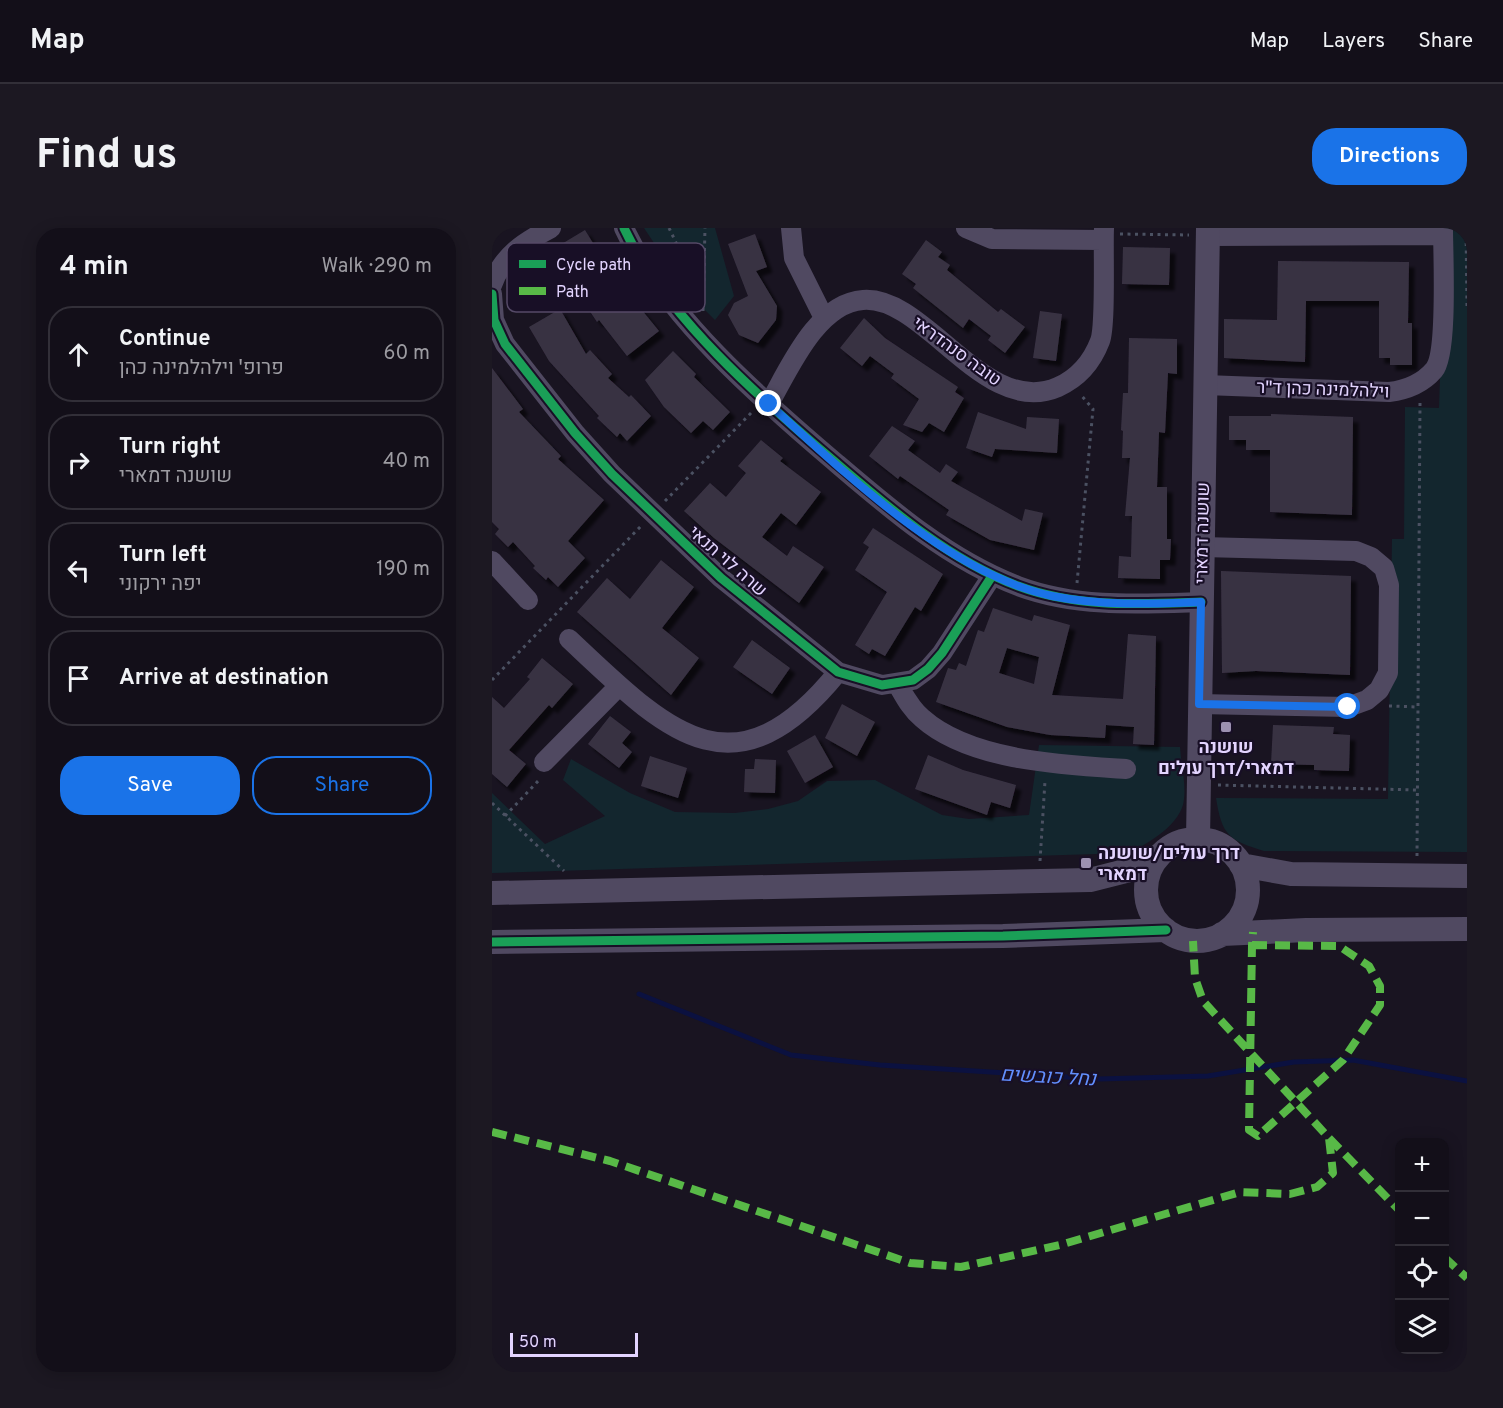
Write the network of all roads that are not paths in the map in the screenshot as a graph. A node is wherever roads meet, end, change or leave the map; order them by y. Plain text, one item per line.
1 (551, 228) edge
2 (624, 228) edge
3 (791, 228) edge
4 (966, 228) edge
5 (1208, 232) edge
6 (1443, 232) edge
7 (1104, 234) edge
8 (524, 243) edge
9 (633, 243) edge
10 (507, 256) edge
11 (492, 285) edge
12 (492, 294) edge
13 (682, 312) edge
14 (824, 318) junction
15 (499, 349) edge
16 (1205, 385) junction
17 (766, 401) junction
18 (1202, 547) junction
19 (492, 561) edge
20 (992, 576) junction
21 (528, 600) dead end
22 (1201, 602) junction
23 (569, 639) dead end
24 (838, 672) junction
25 (898, 684) junction
26 (619, 686) junction
27 (1199, 704) junction
28 (543, 762) road end
29 (1126, 769) dead end
30 (1198, 839) junction
31 (1153, 864) junction
32 (1241, 865) junction
33 (1467, 876) edge
34 (492, 893) edge
35 (1467, 929) edge
36 (1166, 930) junction
37 (1222, 934) junction
38 (492, 942) edge

1 - 8 street
2 - 9 street
3 - 14 street
4 - 7 street
5 - 6 street
5 - 16 street, שושנה דמארי
6 - 16 street, וילהלמינה כהן ד"ר
7 - 14 street, טובה סנהדראי
10 - 11 street
12 - 15 street, שרה לוי תנאי
13 - 17 street
14 - 17 street, טובה סנהדראי
15 - 24 street, שרה לוי תנאי
16 - 18 street, שושנה דמארי
17 - 20 street
18 - 22 street, שושנה דמארי
18 - 27 street
19 - 21 street
20 - 22 street
20 - 25 street, שרה לוי תנאי
22 - 27 street, שושנה דמארי
23 - 26 street
24 - 25 street, שרה לוי תנאי
24 - 26 street
25 - 29 street
26 - 28 street
27 - 30 street, שושנה דמארי
30 - 31 street
30 - 32 street
31 - 34 street
31 - 36 street
32 - 33 street
32 - 37 street
35 - 37 street
36 - 37 street
36 - 38 street

